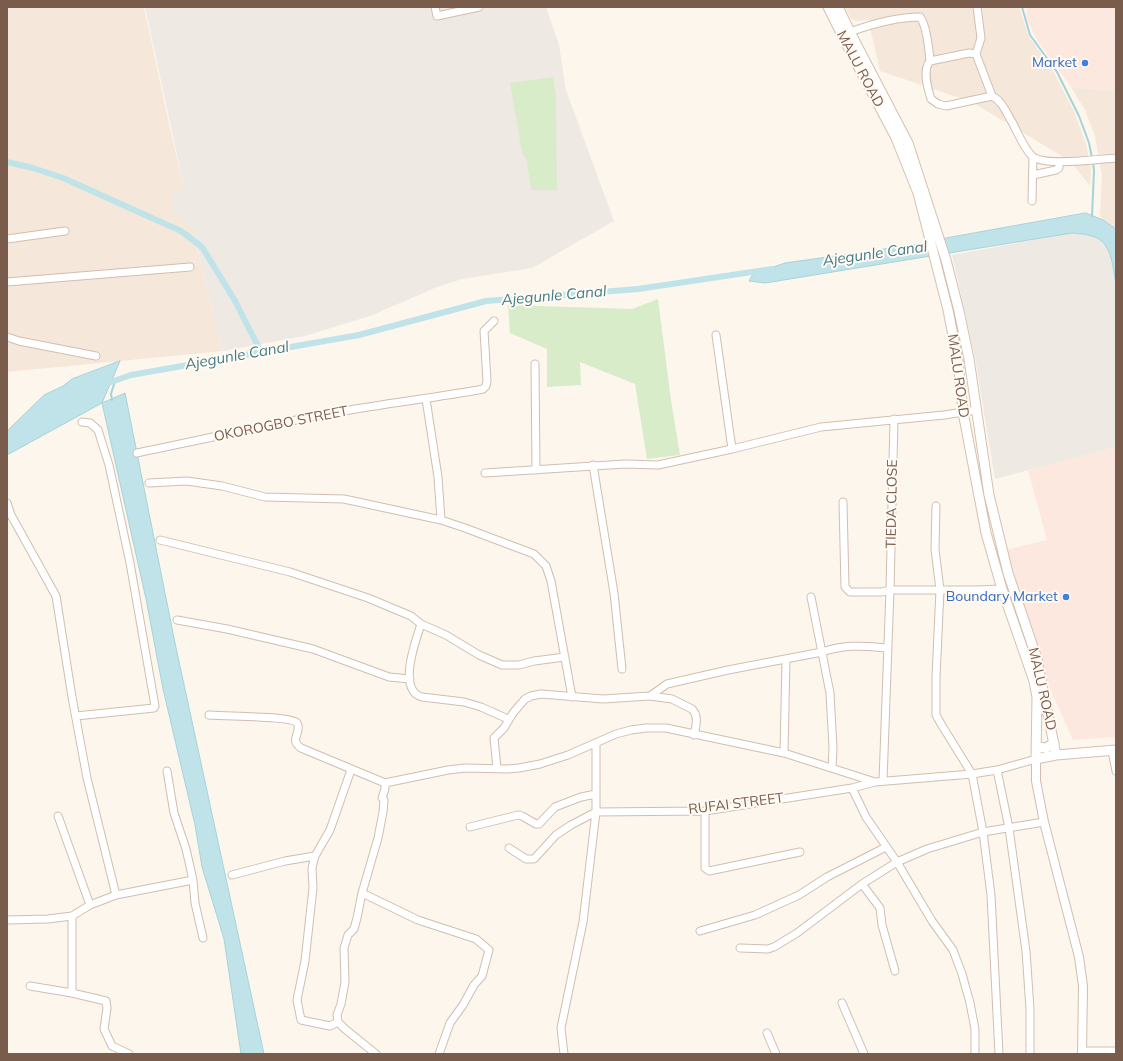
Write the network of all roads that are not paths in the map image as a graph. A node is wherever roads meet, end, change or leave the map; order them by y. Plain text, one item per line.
1 (435, 7) edge
2 (479, 7) edge
3 (828, 7) edge
4 (838, 7) edge
5 (977, 7) edge
6 (850, 32) junction
7 (976, 54) junction
8 (866, 60) junction
9 (930, 61) junction
10 (858, 66) junction
11 (992, 96) junction
12 (1033, 157) junction
13 (1116, 158) edge
14 (1059, 162) junction
15 (1033, 175) junction
16 (1032, 201) dead end
17 (65, 231) dead end
18 (933, 234) junction
19 (7, 239) edge
20 (190, 267) dead end
21 (7, 282) edge
22 (494, 321) dead end
23 (716, 335) dead end
24 (7, 338) edge
25 (96, 356) dead end
26 (535, 364) dead end
27 (426, 398) junction
28 (976, 410) junction
29 (963, 412) junction
30 (894, 419) junction
31 (82, 422) dead end
32 (732, 449) junction
33 (137, 453) dead end
34 (594, 465) junction
35 (536, 470) junction
36 (485, 473) dead end
37 (149, 483) dead end
38 (843, 502) dead end
39 (7, 503) edge
40 (936, 506) dead end
41 (441, 520) junction
42 (160, 540) dead end
43 (1008, 573) junction
44 (998, 575) junction
45 (1002, 589) junction
46 (890, 590) junction
47 (940, 590) junction
48 (811, 597) dead end
49 (177, 620) dead end
50 (421, 624) junction
51 (887, 648) junction
52 (822, 652) junction
53 (565, 657) junction
54 (786, 659) junction
55 (622, 669) dead end
56 (410, 680) junction
57 (650, 696) junction
58 (572, 697) junction
59 (209, 715) dead end
60 (76, 716) junction
61 (508, 719) junction
62 (694, 735) junction
63 (596, 743) junction
64 (1054, 743) junction
65 (1036, 747) junction
66 (1114, 750) edge
67 (784, 753) junction
68 (1056, 755) junction
69 (1036, 762) junction
70 (497, 768) junction
71 (832, 768) junction
72 (351, 770) junction
73 (997, 770) junction
74 (166, 771) dead end
75 (1116, 772) edge
76 (972, 774) junction
77 (883, 781) junction
78 (875, 782) junction
79 (385, 783) junction
80 (852, 788) junction
81 (596, 794) junction
82 (705, 811) junction
83 (596, 812) junction
84 (58, 816) dead end
85 (1044, 822) junction
86 (470, 827) dead end
87 (1009, 828) junction
88 (983, 832) junction
89 (886, 847) junction
90 (509, 848) dead end
91 (800, 852) dead end
92 (314, 856) junction
93 (897, 862) junction
94 (232, 875) dead end
95 (193, 880) junction
96 (862, 884) junction
97 (362, 893) junction
98 (116, 895) junction
99 (90, 905) junction
100 (72, 916) junction
101 (7, 920) edge
102 (700, 931) dead end
103 (203, 938) dead end
104 (740, 948) dead end
105 (895, 971) dead end
106 (30, 986) dead end
107 (72, 993) junction
108 (842, 1003) dead end
109 (338, 1022) junction
110 (766, 1034) dead end
111 (1116, 1051) edge
112 (1082, 1053) edge
113 (129, 1054) edge
114 (376, 1054) edge
115 (439, 1054) edge
116 (564, 1054) edge
117 (776, 1054) edge
118 (864, 1054) edge
119 (974, 1054) edge
120 (999, 1054) edge
121 (1030, 1054) edge

1 - 2 street
3 - 10 main road, MALU ROAD
4 - 6 main road, MALU ROAD
5 - 7 street
6 - 8 main road, MALU ROAD
6 - 9 street
7 - 9 street
7 - 11 street
8 - 10 main road
8 - 18 main road, MALU ROAD
9 - 11 street
10 - 18 main road, MALU ROAD
11 - 12 street
12 - 14 street
12 - 15 street
13 - 14 street
14 - 15 street
15 - 16 street
17 - 19 street
18 - 28 main road, MALU ROAD
18 - 29 main road, MALU ROAD
20 - 21 street
22 - 27 street, OKOROGBO STREET
23 - 32 street
24 - 25 street
26 - 35 street
27 - 33 street, OKOROGBO STREET
27 - 41 street
28 - 29 street
28 - 43 main road, MALU ROAD
29 - 30 street
29 - 44 main road, MALU ROAD
30 - 32 street
30 - 46 street, TIEDA CLOSE
31 - 60 street
32 - 34 street
34 - 35 street
34 - 55 street
35 - 36 street
37 - 41 street
38 - 46 street
39 - 60 street
40 - 47 street
41 - 53 street
42 - 50 street
43 - 44 main road
43 - 64 main road, MALU ROAD
44 - 45 main road, MALU ROAD
45 - 47 street
45 - 65 main road, MALU ROAD
46 - 47 street
46 - 51 street, TIEDA CLOSE
47 - 76 street
48 - 52 street
49 - 56 street
50 - 53 street
50 - 56 street
51 - 52 street
51 - 77 street, TIEDA CLOSE
52 - 54 street
52 - 71 street
53 - 58 street
54 - 57 street
54 - 67 street
56 - 61 street
57 - 58 street
57 - 62 street
58 - 61 street
59 - 72 street
60 - 98 street
61 - 70 street
62 - 63 street
62 - 67 street
63 - 70 street
63 - 81 street
64 - 65 main road
64 - 68 main road, MALU ROAD
65 - 69 main road, MALU ROAD
66 - 68 main road
66 - 75 street
67 - 71 street
68 - 69 main road
69 - 73 street, RUFAI STREET
69 - 85 street
70 - 79 street
71 - 78 street
72 - 79 street
72 - 92 street
73 - 76 street, RUFAI STREET
73 - 87 street
74 - 95 street
76 - 77 street, RUFAI STREET
76 - 88 street
77 - 78 street, RUFAI STREET
78 - 80 street, RUFAI STREET
79 - 97 street
80 - 82 street, RUFAI STREET
80 - 89 street
81 - 83 street
81 - 86 street
82 - 83 street, RUFAI STREET
82 - 91 street
83 - 90 street
83 - 116 street
84 - 99 street
85 - 87 street
85 - 112 street
87 - 88 street
87 - 121 street
88 - 93 street
88 - 120 street
89 - 93 street
89 - 102 street
92 - 94 street
92 - 109 street
93 - 96 street
93 - 119 street
95 - 98 street
95 - 103 street
96 - 104 street
96 - 105 street
97 - 109 street
97 - 115 street
98 - 99 street
99 - 100 street
100 - 101 street
100 - 107 street
106 - 107 street
107 - 113 street
108 - 118 street
109 - 114 street
110 - 117 street
111 - 112 street

